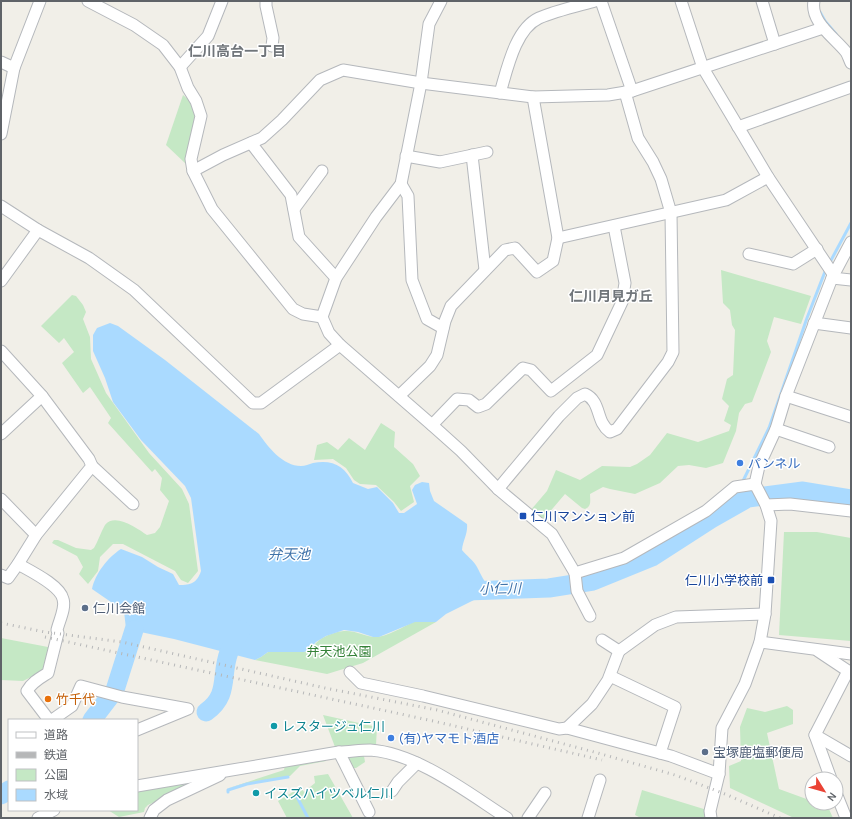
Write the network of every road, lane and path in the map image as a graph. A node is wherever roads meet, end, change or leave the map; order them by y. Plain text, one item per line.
1 (40, 1) edge
2 (88, 1) edge
3 (222, 1) edge
4 (266, 1) edge
5 (441, 1) edge
6 (595, 1) edge
7 (601, 1) edge
8 (681, 1) edge
9 (762, 1) edge
10 (814, 1) edge
11 (823, 28) junction
12 (775, 44) junction
13 (272, 46) dead end
14 (1, 62) edge
15 (851, 63) edge
16 (180, 67) junction
17 (14, 68) junction
18 (703, 68) junction
19 (421, 83) junction
20 (851, 87) edge
21 (629, 91) junction
22 (500, 92) junction
23 (533, 97) junction
24 (738, 127) junction
25 (1, 134) edge
26 (251, 143) junction
27 (487, 152) dead end
28 (472, 155) junction
29 (406, 156) junction
30 (193, 171) junction
31 (322, 171) dead end
32 (768, 177) junction
33 (401, 184) junction
34 (1, 206) edge
35 (294, 209) junction
36 (671, 213) junction
37 (614, 226) junction
38 (38, 230) junction
39 (558, 238) junction
40 (851, 242) edge
41 (816, 249) junction
42 (750, 254) dead end
43 (484, 270) junction
44 (833, 275) junction
45 (336, 278) junction
46 (851, 280) edge
47 (1, 281) edge
48 (322, 317) junction
49 (814, 323) junction
50 (443, 328) junction
51 (851, 328) edge
52 (340, 346) junction
53 (1, 351) edge
54 (42, 396) junction
55 (399, 396) junction
56 (786, 396) junction
57 (851, 417) edge
58 (432, 425) junction
59 (776, 429) junction
60 (1, 434) edge
61 (829, 448) dead end
62 (92, 466) junction
63 (753, 486) junction
64 (498, 489) junction
65 (1, 499) edge
66 (765, 503) junction
67 (133, 504) dead end
68 (851, 511) edge
69 (36, 535) junction
70 (18, 564) junction
71 (575, 573) junction
72 (1, 574) edge
73 (765, 614) junction
74 (590, 616) dead end
75 (602, 640) dead end
76 (760, 642) junction
77 (816, 649) junction
78 (619, 651) junction
79 (851, 654) edge
80 (350, 672) dead end
81 (850, 672) edge
82 (610, 676) junction
83 (49, 719) edge
84 (52, 719) edge
85 (567, 728) junction
86 (138, 730) edge
87 (815, 735) junction
88 (339, 752) junction
89 (660, 753) junction
90 (851, 756) edge
91 (417, 763) junction
92 (230, 771) junction
93 (828, 771) edge
94 (719, 774) junction
95 (600, 780) dead end
96 (138, 786) edge
97 (392, 791) dead end
98 (545, 793) dead end
99 (52, 811) edge
100 (369, 812) dead end
101 (494, 814) edge
102 (38, 818) edge
103 (150, 818) edge
104 (507, 818) edge
105 (528, 818) edge
106 (588, 818) edge
107 (711, 818) edge

1 - 17 street
2 - 16 street
3 - 16 street
4 - 13 street
5 - 19 street
6 - 22 street
7 - 21 street
8 - 18 street
9 - 12 street
10 - 11 street
11 - 12 street
11 - 15 street
12 - 18 street
14 - 17 street
16 - 30 street
17 - 25 street
18 - 21 street
18 - 24 street
19 - 22 street
19 - 26 street
19 - 29 street
20 - 24 street
21 - 23 street
21 - 36 street
22 - 23 street
23 - 39 street
24 - 32 street
26 - 30 street
26 - 35 street
27 - 28 street
28 - 29 street
28 - 43 street
29 - 33 street
30 - 48 street
31 - 35 street
32 - 36 street
32 - 41 street
33 - 45 street
33 - 50 street
34 - 38 street
35 - 45 street
36 - 37 street
36 - 64 street
37 - 39 street
37 - 58 street
38 - 47 street
38 - 52 street
39 - 43 street
40 - 44 street
41 - 42 street
41 - 44 street
43 - 50 street
44 - 46 street
44 - 49 street
45 - 48 street
48 - 52 street
49 - 51 street
49 - 56 street
50 - 55 street
52 - 55 street
53 - 54 street
54 - 60 street
54 - 62 street
55 - 58 street
56 - 57 street
56 - 59 street
58 - 64 street
59 - 61 street
59 - 63 street
62 - 67 street
62 - 69 street
63 - 66 street
63 - 71 street
64 - 71 street
65 - 69 street
66 - 68 street
66 - 73 street
69 - 70 street
70 - 72 street
70 - 83 street
71 - 74 street
73 - 76 street
73 - 78 street
75 - 78 street
76 - 77 street
76 - 94 street
77 - 79 street
77 - 81 street
78 - 82 street
80 - 85 street
81 - 87 street
82 - 85 street
82 - 89 street
84 - 86 street
85 - 89 street
87 - 90 street
87 - 93 street
88 - 91 street
88 - 92 street
88 - 100 street
89 - 94 street
91 - 97 street
91 - 101 street
92 - 96 street
92 - 103 street
94 - 107 street
95 - 106 street
98 - 105 street
99 - 102 street
101 - 104 street

